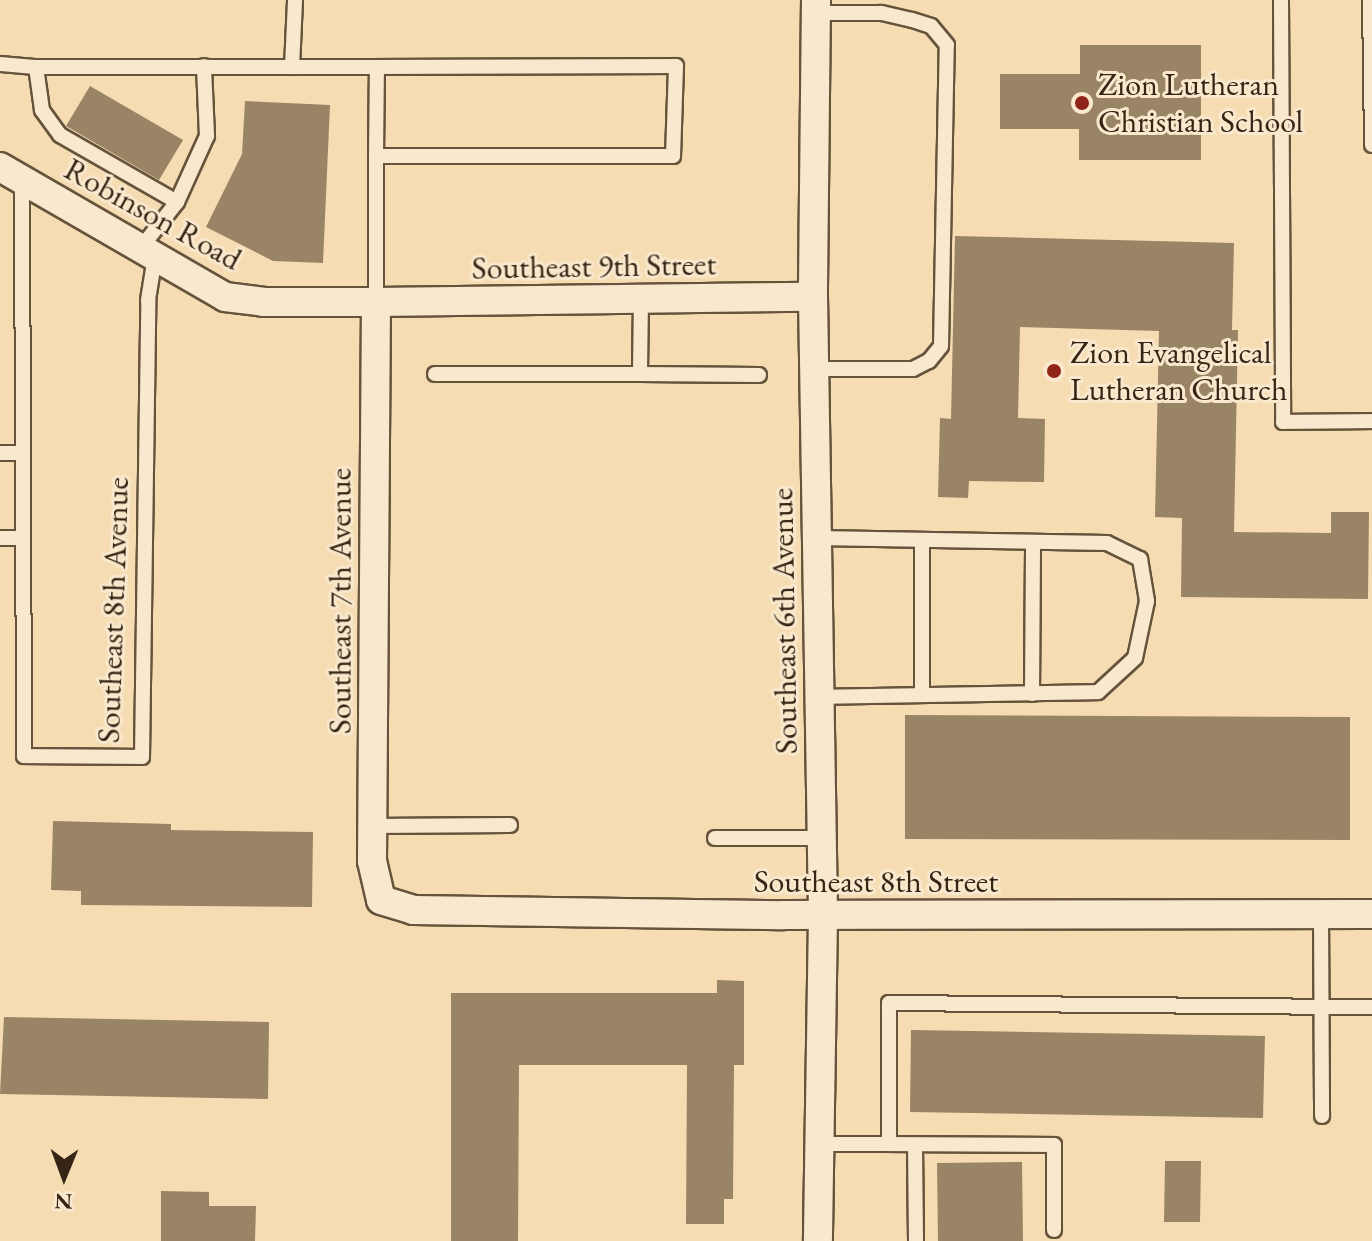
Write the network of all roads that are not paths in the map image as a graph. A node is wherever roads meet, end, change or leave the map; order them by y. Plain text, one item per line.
1 (295, 0) edge
2 (1281, 0) edge
3 (1370, 0) edge
4 (816, 7) edge
5 (0, 64) edge
6 (204, 66) junction
7 (36, 67) junction
8 (292, 67) junction
9 (377, 67) junction
10 (1372, 145) edge
11 (376, 156) junction
12 (11, 174) edge
13 (177, 202) junction
14 (148, 253) junction
15 (813, 297) junction
16 (641, 299) junction
17 (376, 302) junction
18 (814, 369) junction
19 (435, 374) dead end
20 (640, 374) junction
21 (759, 375) dead end
22 (1372, 421) edge
23 (0, 453) edge
24 (22, 453) junction
25 (0, 538) edge
26 (21, 538) junction
27 (817, 538) junction
28 (922, 540) junction
29 (1033, 542) junction
30 (1032, 694) junction
31 (922, 695) junction
32 (819, 697) junction
33 (510, 825) dead end
34 (372, 826) junction
35 (715, 838) dead end
36 (822, 838) junction
37 (381, 900) joint
38 (1321, 914) junction
39 (1372, 914) edge
40 (823, 916) junction
41 (1322, 1006) junction
42 (1372, 1007) edge
43 (1322, 1116) dead end
44 (820, 1144) junction
45 (889, 1144) junction
46 (915, 1145) junction
47 (1054, 1230) dead end
48 (818, 1241) edge
49 (916, 1241) edge

1 - 8 lane
2 - 22 lane
3 - 10 lane
4 - 15 street, Southeast 6th Avenue
4 - 18 lane
5 - 7 lane
6 - 7 lane
6 - 8 lane
6 - 13 lane
7 - 13 lane
8 - 9 lane
9 - 11 lane
9 - 11 lane
11 - 17 lane
12 - 14 street, Robinson Road
12 - 24 lane, Southeast 8th Avenue
13 - 14 lane
14 - 17 street, Robinson Road
14 - 26 lane, Southeast 8th Avenue
15 - 16 street, Southeast 9th Street
15 - 18 street, Southeast 6th Avenue
16 - 17 street, Southeast 9th Street
16 - 20 lane
17 - 34 street, Southeast 7th Avenue
18 - 27 street, Southeast 6th Avenue
19 - 20 lane
20 - 21 lane
23 - 24 lane
24 - 26 lane, Southeast 8th Avenue
25 - 26 lane
27 - 28 lane
27 - 32 street, Southeast 6th Avenue
28 - 29 lane
28 - 31 lane
29 - 30 lane
29 - 30 lane
30 - 31 lane
31 - 32 lane
32 - 36 street, Southeast 6th Avenue
33 - 34 lane
34 - 37 street, Southeast 7th Avenue
35 - 36 lane
36 - 40 street, Southeast 6th Avenue
37 - 40 street, Southeast 8th Street
38 - 39 street, Southeast 8th Street
38 - 40 street, Southeast 8th Street
38 - 41 lane
40 - 44 street, Southeast 6th Avenue
41 - 42 lane
41 - 43 lane
41 - 45 lane
44 - 45 lane
44 - 48 street, Southeast 6th Avenue
45 - 46 lane
46 - 47 lane
46 - 49 lane

